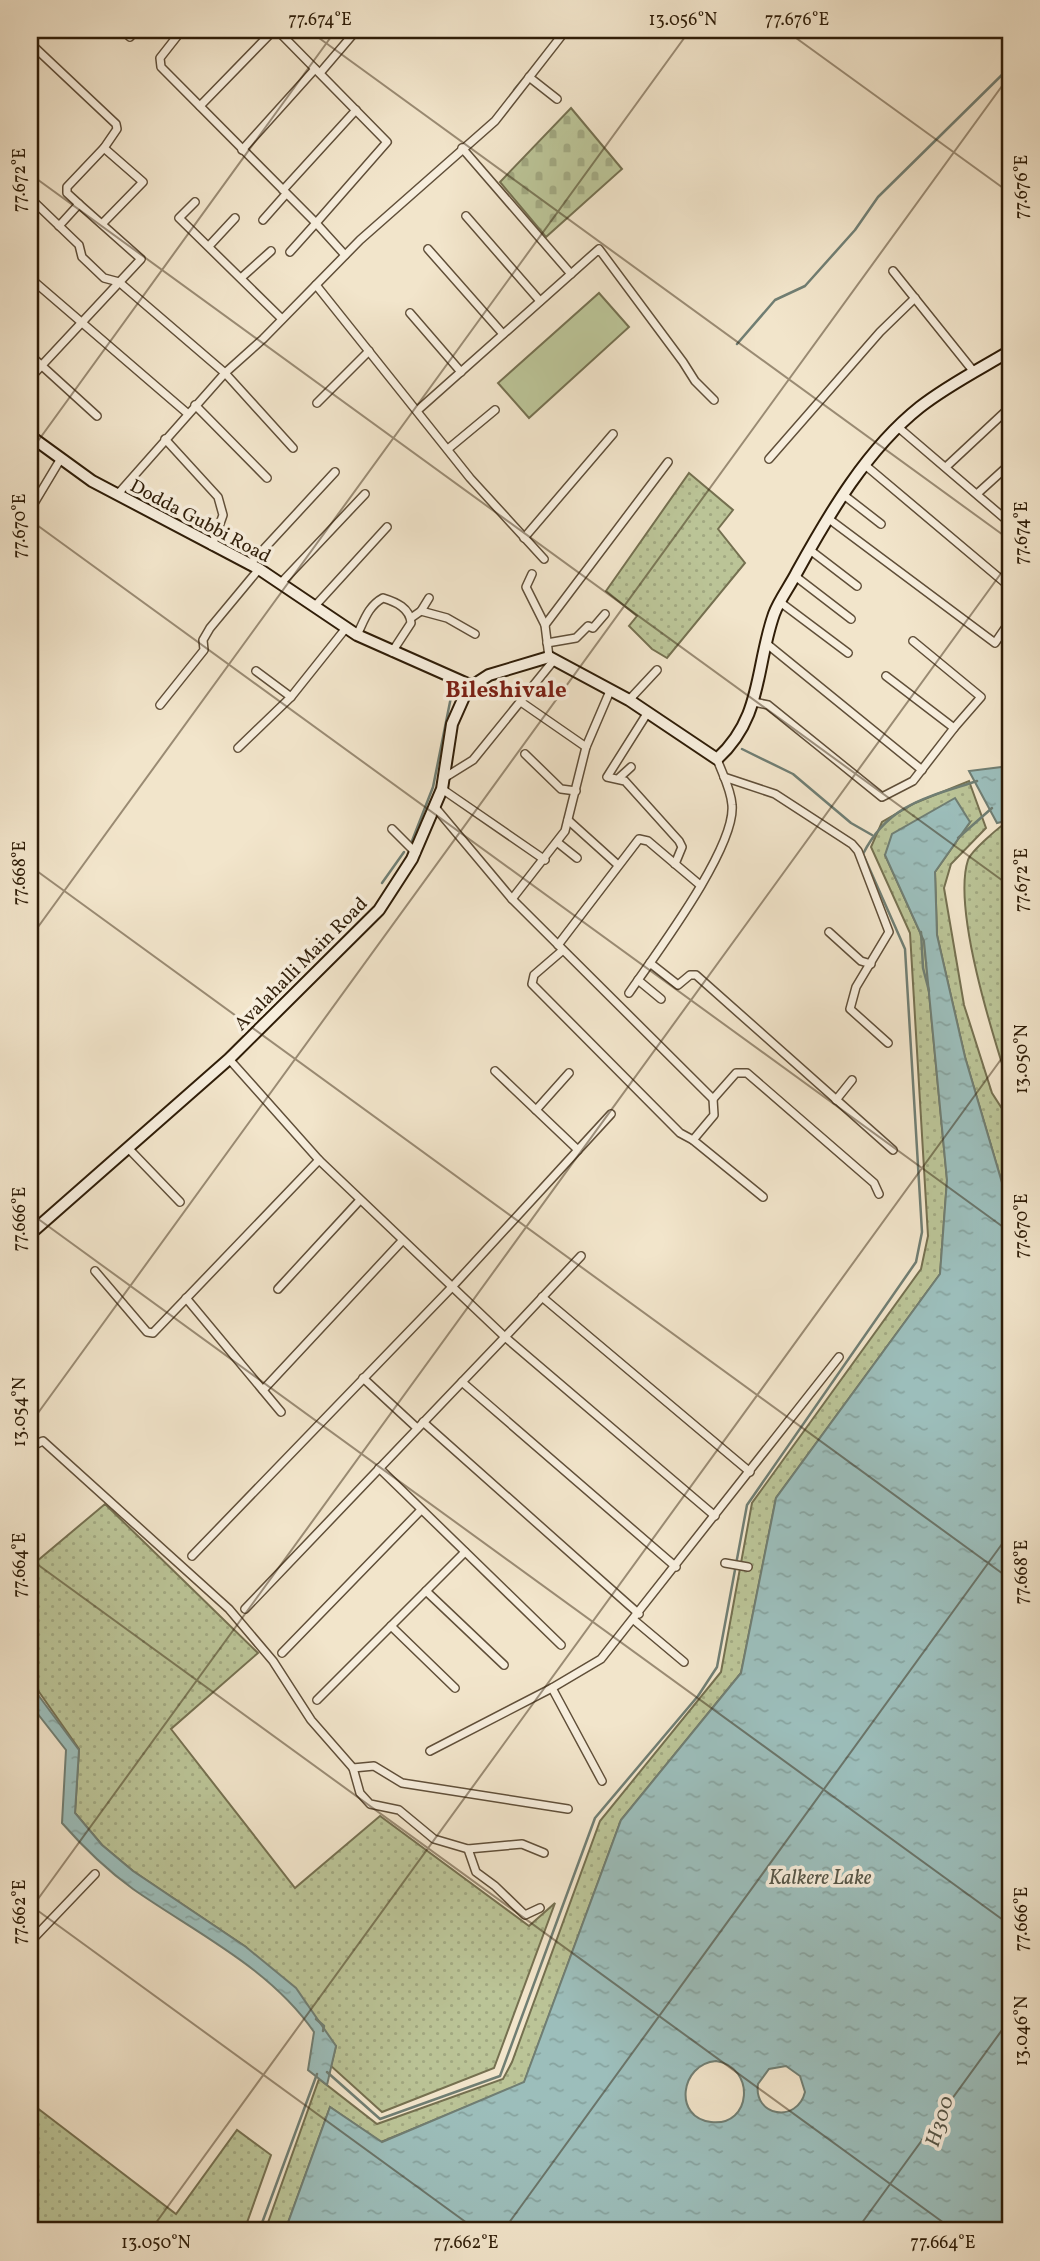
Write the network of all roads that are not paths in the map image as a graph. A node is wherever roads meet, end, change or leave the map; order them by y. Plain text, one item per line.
1 (122, 30) edge
2 (136, 30) edge
3 (182, 30) edge
4 (276, 30) edge
5 (566, 30) edge
6 (355, 32) dead end
7 (30, 43) edge
8 (318, 71) junction
9 (529, 77) junction
10 (557, 99) dead end
11 (200, 106) junction
12 (356, 110) junction
13 (104, 148) junction
14 (462, 148) junction
15 (242, 150) junction
16 (285, 192) junction
17 (30, 198) edge
18 (195, 202) dead end
19 (79, 204) junction
20 (466, 216) dead end
21 (235, 218) dead end
22 (263, 220) dead end
23 (103, 223) junction
24 (316, 223) junction
25 (60, 226) junction
26 (209, 246) junction
27 (428, 249) dead end
28 (271, 251) dead end
29 (290, 252) dead end
30 (345, 255) junction
31 (893, 271) dead end
32 (571, 274) junction
33 (30, 278) edge
34 (241, 278) junction
35 (119, 282) junction
36 (316, 285) junction
37 (915, 298) junction
38 (540, 302) junction
39 (410, 313) dead end
40 (282, 319) junction
41 (82, 322) junction
42 (503, 334) junction
43 (369, 351) junction
44 (1010, 351) edge
45 (30, 355) edge
46 (42, 365) junction
47 (461, 372) junction
48 (974, 372) junction
49 (225, 373) junction
50 (30, 379) edge
51 (714, 400) dead end
52 (317, 402) dead end
53 (195, 405) junction
54 (418, 410) junction
55 (495, 410) dead end
56 (1007, 410) dead end
57 (187, 413) junction
58 (97, 416) dead end
59 (899, 428) junction
60 (613, 434) dead end
61 (30, 436) edge
62 (165, 439) junction
63 (293, 448) dead end
64 (448, 449) junction
65 (769, 459) dead end
66 (60, 460) junction
67 (668, 462) dead end
68 (1010, 464) edge
69 (865, 465) junction
70 (947, 466) junction
71 (335, 472) dead end
72 (267, 478) dead end
73 (365, 494) dead end
74 (978, 494) junction
75 (117, 495) junction
76 (845, 496) junction
77 (30, 510) edge
78 (829, 519) junction
79 (1010, 522) edge
80 (881, 524) dead end
81 (387, 527) dead end
82 (524, 538) junction
83 (212, 546) junction
84 (810, 550) junction
85 (544, 559) dead end
86 (254, 567) junction
87 (532, 573) dead end
88 (795, 576) junction
89 (280, 584) junction
90 (857, 586) dead end
91 (1010, 587) edge
92 (429, 598) dead end
93 (780, 602) junction
94 (314, 607) junction
95 (421, 611) junction
96 (605, 614) dead end
97 (411, 618) junction
98 (851, 619) dead end
99 (1010, 621) edge
100 (545, 625) junction
101 (346, 628) junction
102 (475, 634) dead end
103 (357, 635) junction
104 (913, 641) dead end
105 (547, 643) junction
106 (767, 644) junction
107 (392, 652) junction
108 (848, 653) dead end
109 (552, 659) junction
110 (657, 670) dead end
111 (256, 671) dead end
112 (886, 676) dead end
113 (472, 686) junction
114 (610, 691) junction
115 (291, 697) junction
116 (629, 700) junction
117 (521, 702) junction
118 (754, 702) junction
119 (160, 705) dead end
120 (648, 712) junction
121 (954, 728) junction
122 (586, 747) junction
123 (238, 748) dead end
124 (526, 754) dead end
125 (717, 759) junction
126 (631, 767) dead end
127 (922, 770) junction
128 (620, 777) junction
129 (724, 777) junction
130 (443, 784) junction
131 (576, 791) junction
132 (434, 806) junction
133 (568, 820) junction
134 (392, 830) dead end
135 (557, 842) junction
136 (416, 852) junction
137 (578, 858) dead end
138 (545, 860) junction
139 (675, 864) junction
140 (618, 865) junction
141 (700, 885) junction
142 (512, 899) junction
143 (828, 932) dead end
144 (561, 947) junction
145 (650, 963) junction
146 (871, 964) junction
147 (638, 980) junction
148 (629, 993) dead end
149 (661, 999) dead end
150 (888, 1043) dead end
151 (229, 1059) junction
152 (495, 1071) dead end
153 (569, 1073) dead end
154 (852, 1080) dead end
155 (713, 1099) junction
156 (836, 1100) junction
157 (536, 1110) junction
158 (611, 1114) dead end
159 (693, 1140) junction
160 (129, 1149) junction
161 (578, 1150) junction
162 (893, 1150) dead end
163 (319, 1160) junction
164 (879, 1194) dead end
165 (763, 1197) dead end
166 (359, 1200) junction
167 (180, 1202) dead end
168 (30, 1234) edge
169 (402, 1241) junction
170 (581, 1255) dead end
171 (95, 1271) dead end
172 (452, 1287) junction
173 (278, 1289) dead end
174 (542, 1297) junction
175 (186, 1298) junction
176 (505, 1337) junction
177 (839, 1357) dead end
178 (363, 1378) junction
179 (462, 1382) junction
180 (263, 1390) junction
181 (281, 1412) dead end
182 (420, 1425) junction
183 (30, 1447) edge
184 (379, 1468) junction
185 (750, 1472) junction
186 (421, 1510) junction
187 (715, 1516) junction
188 (465, 1552) junction
189 (192, 1556) dead end
190 (676, 1567) junction
191 (426, 1591) junction
192 (245, 1609) dead end
193 (636, 1617) junction
194 (391, 1626) junction
195 (561, 1645) dead end
196 (282, 1653) dead end
197 (684, 1662) dead end
198 (504, 1665) dead end
199 (455, 1688) dead end
200 (551, 1688) junction
201 (317, 1700) dead end
202 (430, 1751) dead end
203 (353, 1768) junction
204 (602, 1781) dead end
205 (568, 1808) dead end
206 (468, 1849) junction
207 (544, 1853) dead end
208 (95, 1874) dead end
209 (540, 1908) dead end
210 (30, 1942) edge

1 - 2 street
3 - 11 street
4 - 8 street
4 - 11 street
5 - 9 street
6 - 8 street
7 - 13 street
8 - 12 street
8 - 15 street
9 - 10 street
9 - 14 street
11 - 15 street
12 - 16 street
12 - 24 street
13 - 19 street
13 - 23 street
14 - 30 street
14 - 32 street
15 - 16 street
16 - 22 street
16 - 24 street
17 - 25 street
18 - 26 street
19 - 23 street
19 - 25 street
20 - 38 street
21 - 26 street
23 - 35 street
24 - 29 street
24 - 30 street
25 - 35 street
26 - 34 street
27 - 42 street
28 - 34 street
30 - 36 street
31 - 37 street
32 - 38 street
32 - 51 street
33 - 41 street
34 - 40 street
35 - 41 street
35 - 49 street
36 - 40 street
36 - 43 street
37 - 48 street
37 - 65 street
38 - 42 street
39 - 47 street
40 - 49 street
41 - 46 street
41 - 57 street
42 - 47 street
43 - 52 street
43 - 54 street
44 - 48 main road
45 - 46 street
46 - 50 street
46 - 58 street
47 - 54 street
48 - 59 main road
49 - 53 street
49 - 63 street
53 - 57 street
53 - 72 street
54 - 64 street
55 - 64 street
56 - 70 street
57 - 62 street
59 - 69 main road
59 - 70 street
60 - 82 street
61 - 66 main road, Dodda Gubbi Road
62 - 75 street
62 - 83 street
64 - 82 street
66 - 75 main road, Dodda Gubbi Road
66 - 77 street
67 - 100 street
68 - 74 street
69 - 76 main road
69 - 91 street
70 - 74 street
71 - 86 street
73 - 89 street
74 - 79 street
75 - 83 main road, Dodda Gubbi Road
76 - 78 main road
76 - 80 street
78 - 84 main road
78 - 99 street
81 - 94 street
82 - 85 street
83 - 86 main road, Dodda Gubbi Road
84 - 88 main road
84 - 90 street
86 - 89 main road, Dodda Gubbi Road
86 - 119 street
87 - 100 street
88 - 93 main road
88 - 98 street
89 - 94 main road, Dodda Gubbi Road
92 - 95 street
93 - 106 main road
93 - 108 street
94 - 101 main road, Dodda Gubbi Road
95 - 97 street
95 - 102 street
96 - 105 street
97 - 103 street
97 - 107 street
100 - 105 street
101 - 103 main road, Dodda Gubbi Road
101 - 115 street
103 - 107 main road, Dodda Gubbi Road
104 - 121 street
105 - 109 street
106 - 118 main road
106 - 127 street
107 - 113 main road, Dodda Gubbi Road
109 - 113 main road
109 - 114 main road
109 - 117 street
110 - 116 street
111 - 115 street
112 - 121 street
113 - 130 main road, Avalahalli Main Road
114 - 116 main road
114 - 122 street
115 - 123 street
116 - 120 main road
117 - 122 street
117 - 130 street
118 - 125 main road
118 - 127 street
120 - 125 main road
120 - 128 street
121 - 127 street
122 - 131 street
124 - 131 street
125 - 129 street
126 - 128 street
128 - 139 street
129 - 141 street
129 - 146 street
130 - 132 main road, Avalahalli Main Road
130 - 138 street
131 - 133 street
132 - 136 main road, Avalahalli Main Road
132 - 142 street
133 - 135 street
133 - 140 street
134 - 136 street
135 - 137 street
135 - 138 street
136 - 151 main road, Avalahalli Main Road
138 - 142 street
139 - 140 street
139 - 141 street
140 - 144 street
141 - 145 street
142 - 144 street
143 - 146 street
144 - 155 street
144 - 159 street
145 - 147 street
145 - 156 street
146 - 150 street
147 - 148 street
147 - 149 street
151 - 160 main road, Avalahalli Main Road
151 - 163 street
152 - 157 street
153 - 157 street
154 - 156 street
155 - 159 street
155 - 164 street
156 - 162 street
157 - 161 street
158 - 161 street
159 - 165 street
160 - 167 street
160 - 168 main road, Avalahalli Main Road
161 - 172 street
163 - 166 street
163 - 175 street
166 - 169 street
166 - 173 street
169 - 172 street
169 - 180 street
170 - 174 street
171 - 175 street
172 - 176 street
172 - 178 street
174 - 176 street
174 - 185 street
175 - 180 street
176 - 179 street
176 - 187 street
177 - 185 street
178 - 182 street
178 - 189 street
179 - 182 street
179 - 190 street
180 - 181 street
182 - 184 street
182 - 193 street
183 - 203 street
184 - 186 street
184 - 192 street
185 - 187 street
186 - 188 street
186 - 196 street
187 - 190 street
188 - 191 street
188 - 195 street
190 - 193 street
191 - 194 street
191 - 198 street
193 - 197 street
193 - 200 street
194 - 199 street
194 - 201 street
200 - 202 street
200 - 204 street
203 - 205 street
203 - 206 street
206 - 207 street
206 - 209 street
208 - 210 street

